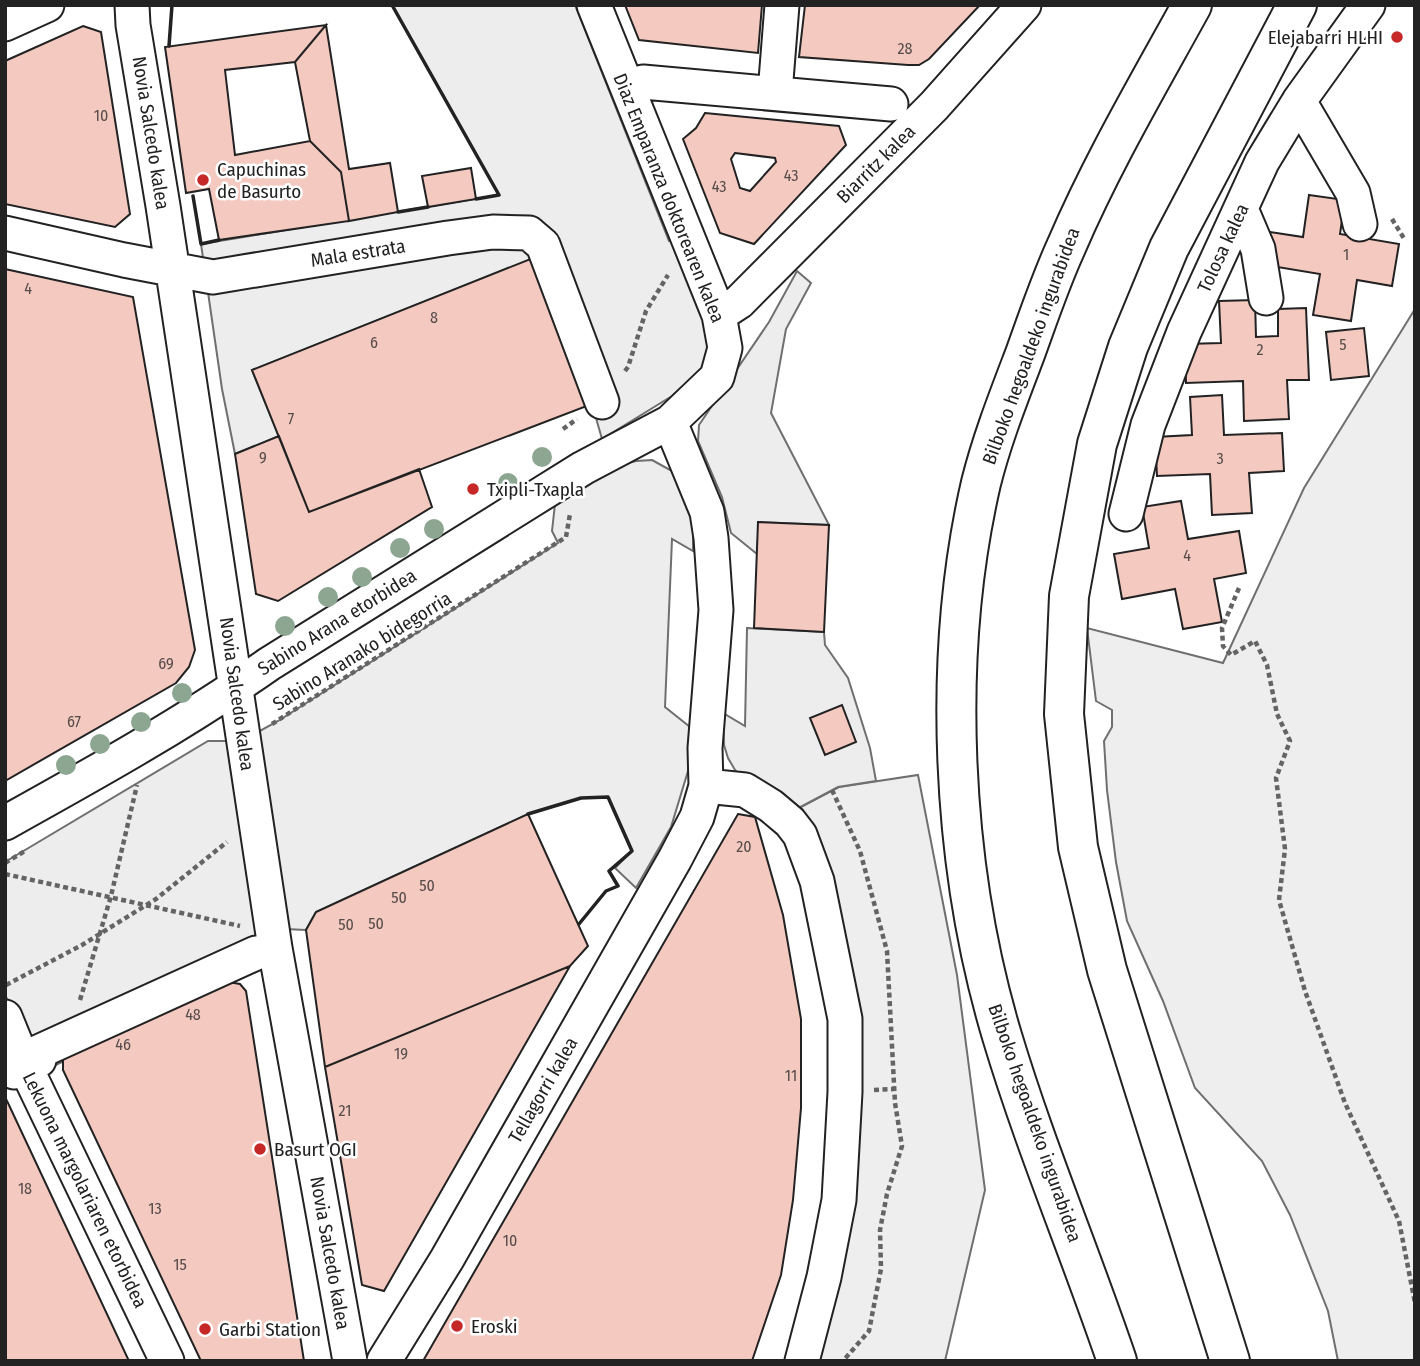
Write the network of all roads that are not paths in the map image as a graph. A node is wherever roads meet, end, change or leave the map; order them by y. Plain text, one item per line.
1 (47, 5) edge
2 (594, 5) edge
3 (782, 5) edge
4 (1024, 5) edge
5 (1192, 5) edge
6 (1297, 5) edge
7 (1368, 5) edge
8 (126, 12) edge
9 (5, 24) edge
10 (643, 82) dead end
11 (775, 93) junction
12 (1299, 101) junction
13 (891, 104) dead end
14 (1241, 209) junction
15 (1360, 224) dead end
16 (5, 233) edge
17 (172, 269) junction
18 (1266, 298) dead end
19 (719, 314) junction
20 (601, 402) road end
21 (670, 422) junction
22 (1126, 514) dead end
23 (234, 689) junction
24 (701, 801) junction
25 (5, 823) edge
26 (256, 953) road end
27 (5, 1017) edge
28 (15, 1071) edge
29 (167, 1361) edge
30 (350, 1361) edge
31 (384, 1361) edge
32 (802, 1361) edge
33 (1117, 1361) edge
34 (1230, 1361) edge

1 - 9 street
2 - 19 street, Diaz Emparanza doktorearen kalea
3 - 11 street
4 - 19 street, Biarritz kalea
5 - 33 highway, Bilboko hegoaldeko ingurabidea
6 - 34 highway
7 - 12 street, Tolosa kalea
8 - 17 street, Novia Salcedo kalea
10 - 11 street
11 - 13 street
12 - 14 street, Tolosa kalea
12 - 15 street
14 - 18 street
14 - 22 street, Tolosa kalea
16 - 17 street, Mala estrata
17 - 20 street, Mala estrata
17 - 23 street, Novia Salcedo kalea
19 - 21 street, Diaz Emparanza doktorearen kalea
21 - 23 street, Sabino Arana etorbidea
21 - 24 street
23 - 25 street, Sabino Arana etorbidea
23 - 30 street, Novia Salcedo kalea
24 - 31 street, Tellagorri kalea
24 - 32 street
26 - 28 street
27 - 28 street, Lekuona margolariaren etorbidea
28 - 29 street, Lekuona margolariaren etorbidea

